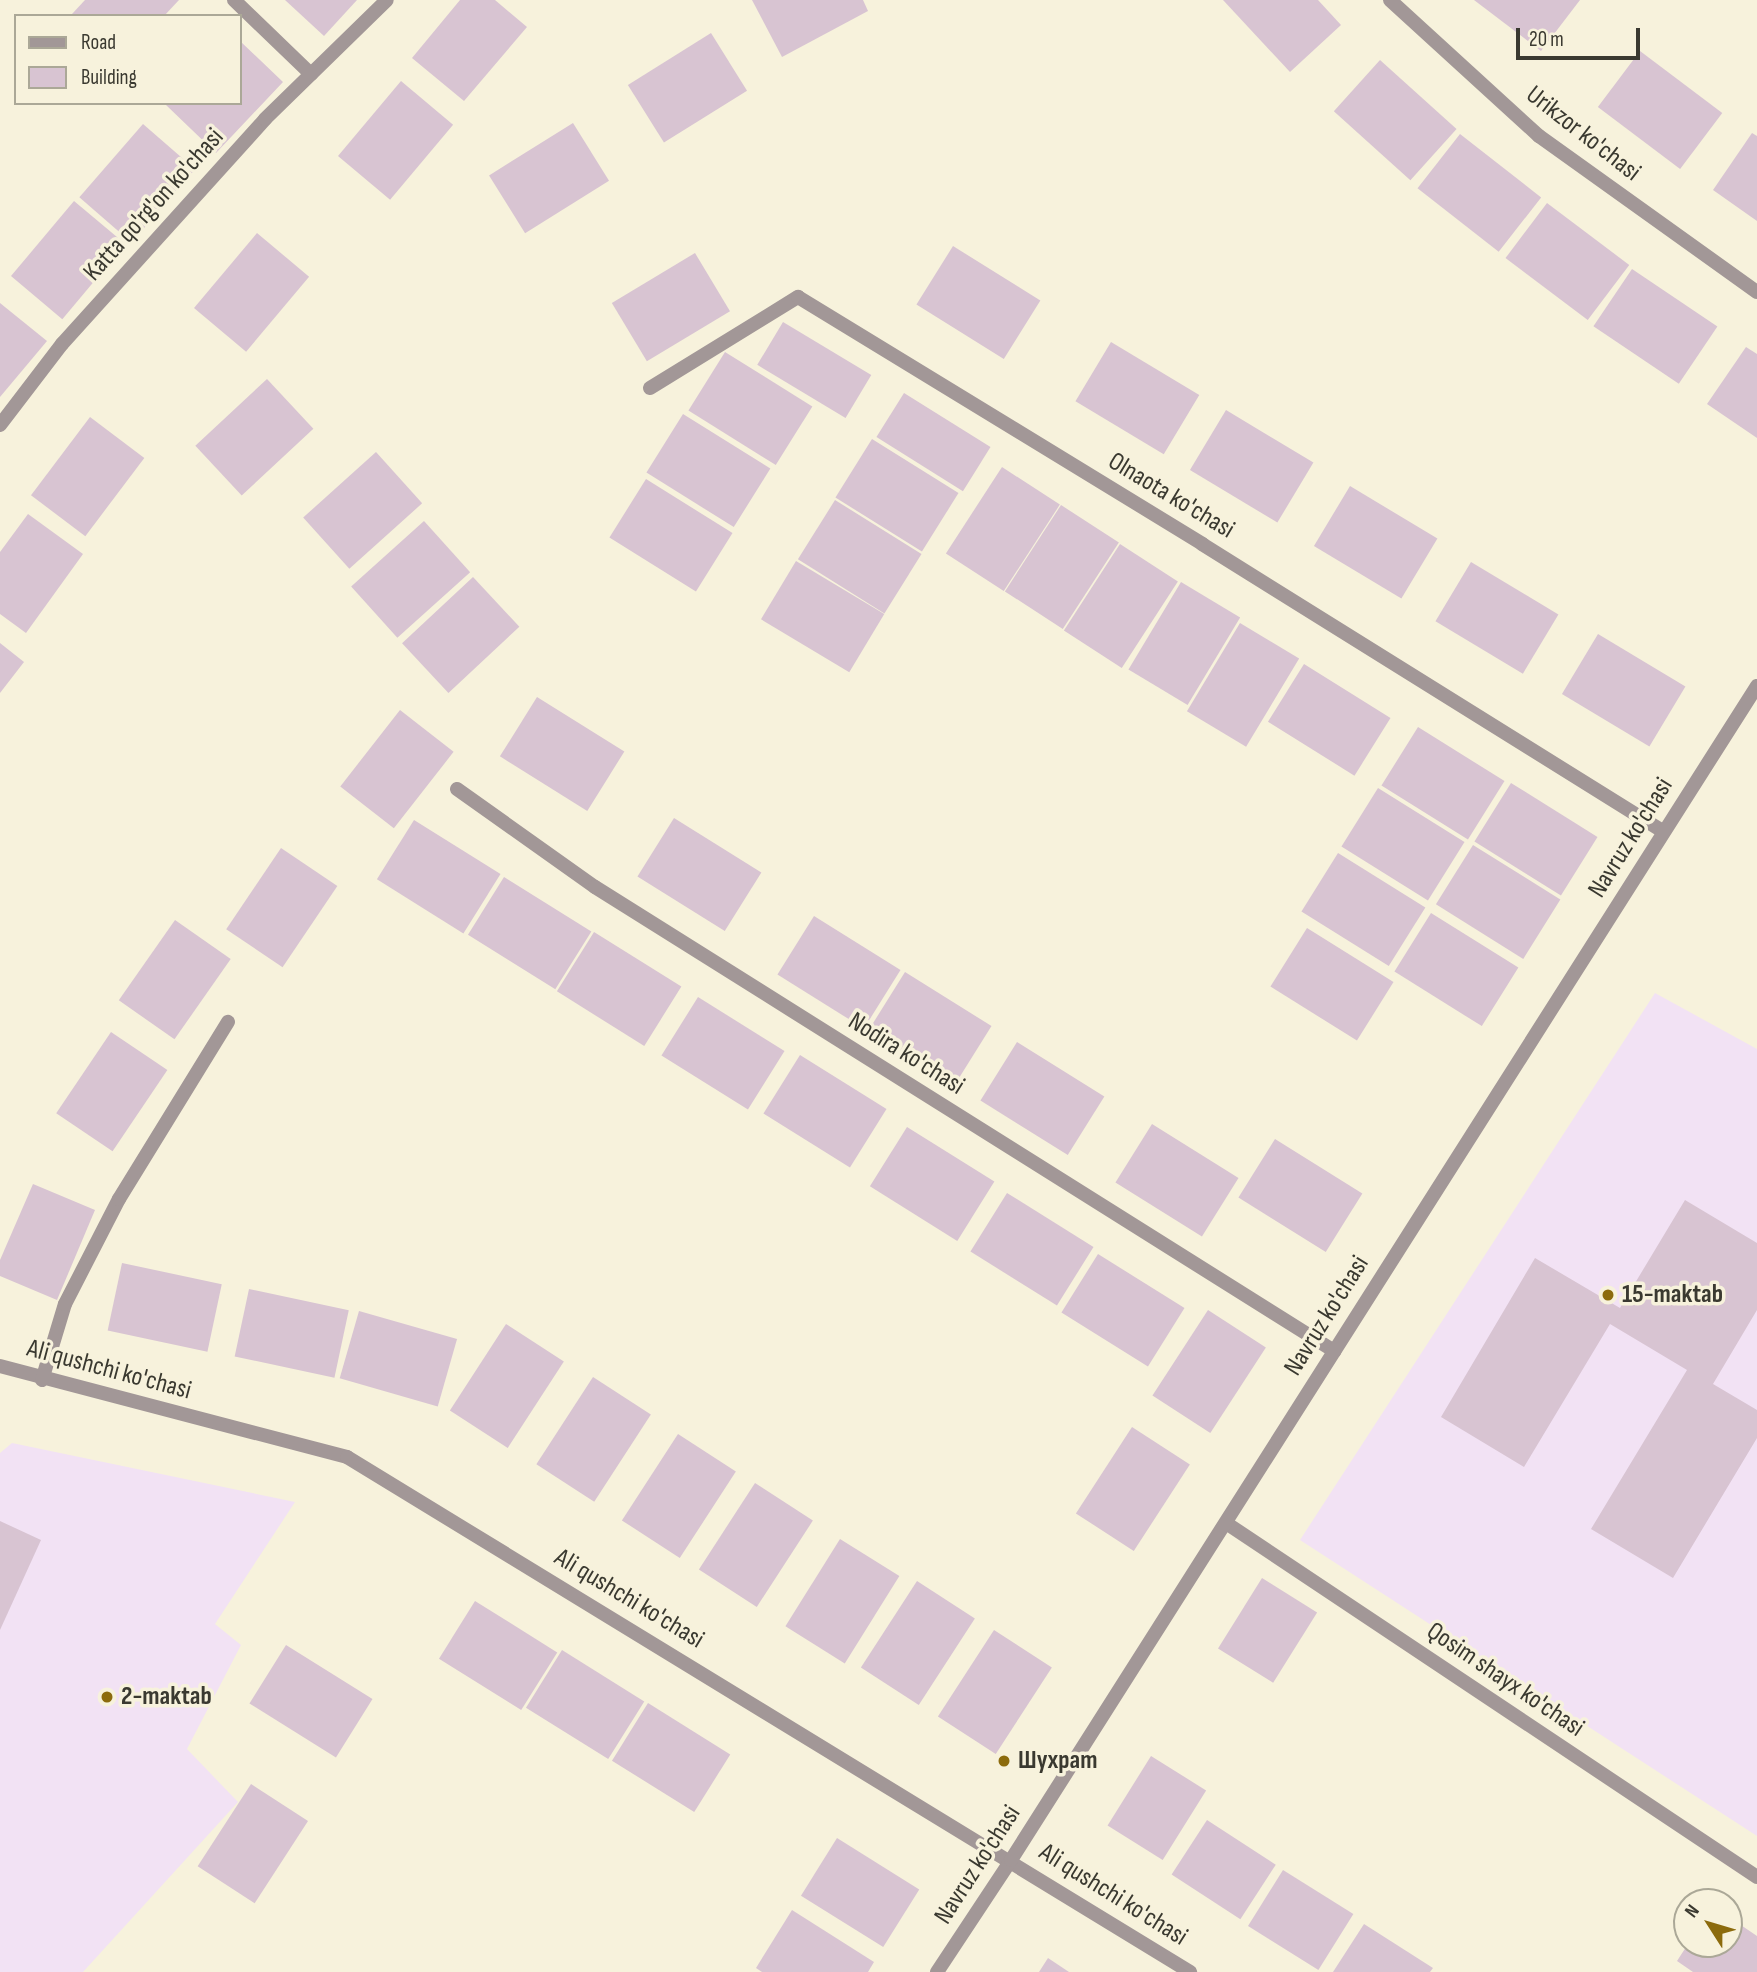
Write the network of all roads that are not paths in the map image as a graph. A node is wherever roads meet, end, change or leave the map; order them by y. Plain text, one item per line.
1 (234, 0) edge
2 (387, 0) edge
3 (1390, 0) edge
4 (311, 74) junction
5 (1757, 292) edge
6 (650, 387) dead end
7 (0, 425) edge
8 (1757, 685) edge
9 (457, 789) dead end
10 (1664, 832) junction
11 (228, 1022) dead end
12 (1334, 1351) junction
13 (0, 1366) edge
14 (42, 1380) junction
15 (1226, 1523) junction
16 (1011, 1860) junction
17 (1757, 1877) edge
18 (937, 1972) edge
19 (1190, 1972) edge

1 - 4 street
2 - 4 street, Katta qo'rg'on ko'chasi
3 - 5 street, Urikzor ko'chasi
4 - 7 street, Katta qo'rg'on ko'chasi
6 - 10 street, Olnaota ko'chasi
8 - 10 street, Navruz ko'chasi
9 - 12 street, Nodira ko'chasi
10 - 12 street, Navruz ko'chasi
11 - 14 street
12 - 15 street, Navruz ko'chasi
13 - 14 street, Ali qushchi ko'chasi
14 - 16 street, Ali qushchi ko'chasi
15 - 16 street, Navruz ko'chasi
15 - 17 street, Qosim shayx ko'chasi
16 - 18 street, Navruz ko'chasi
16 - 19 street, Ali qushchi ko'chasi

